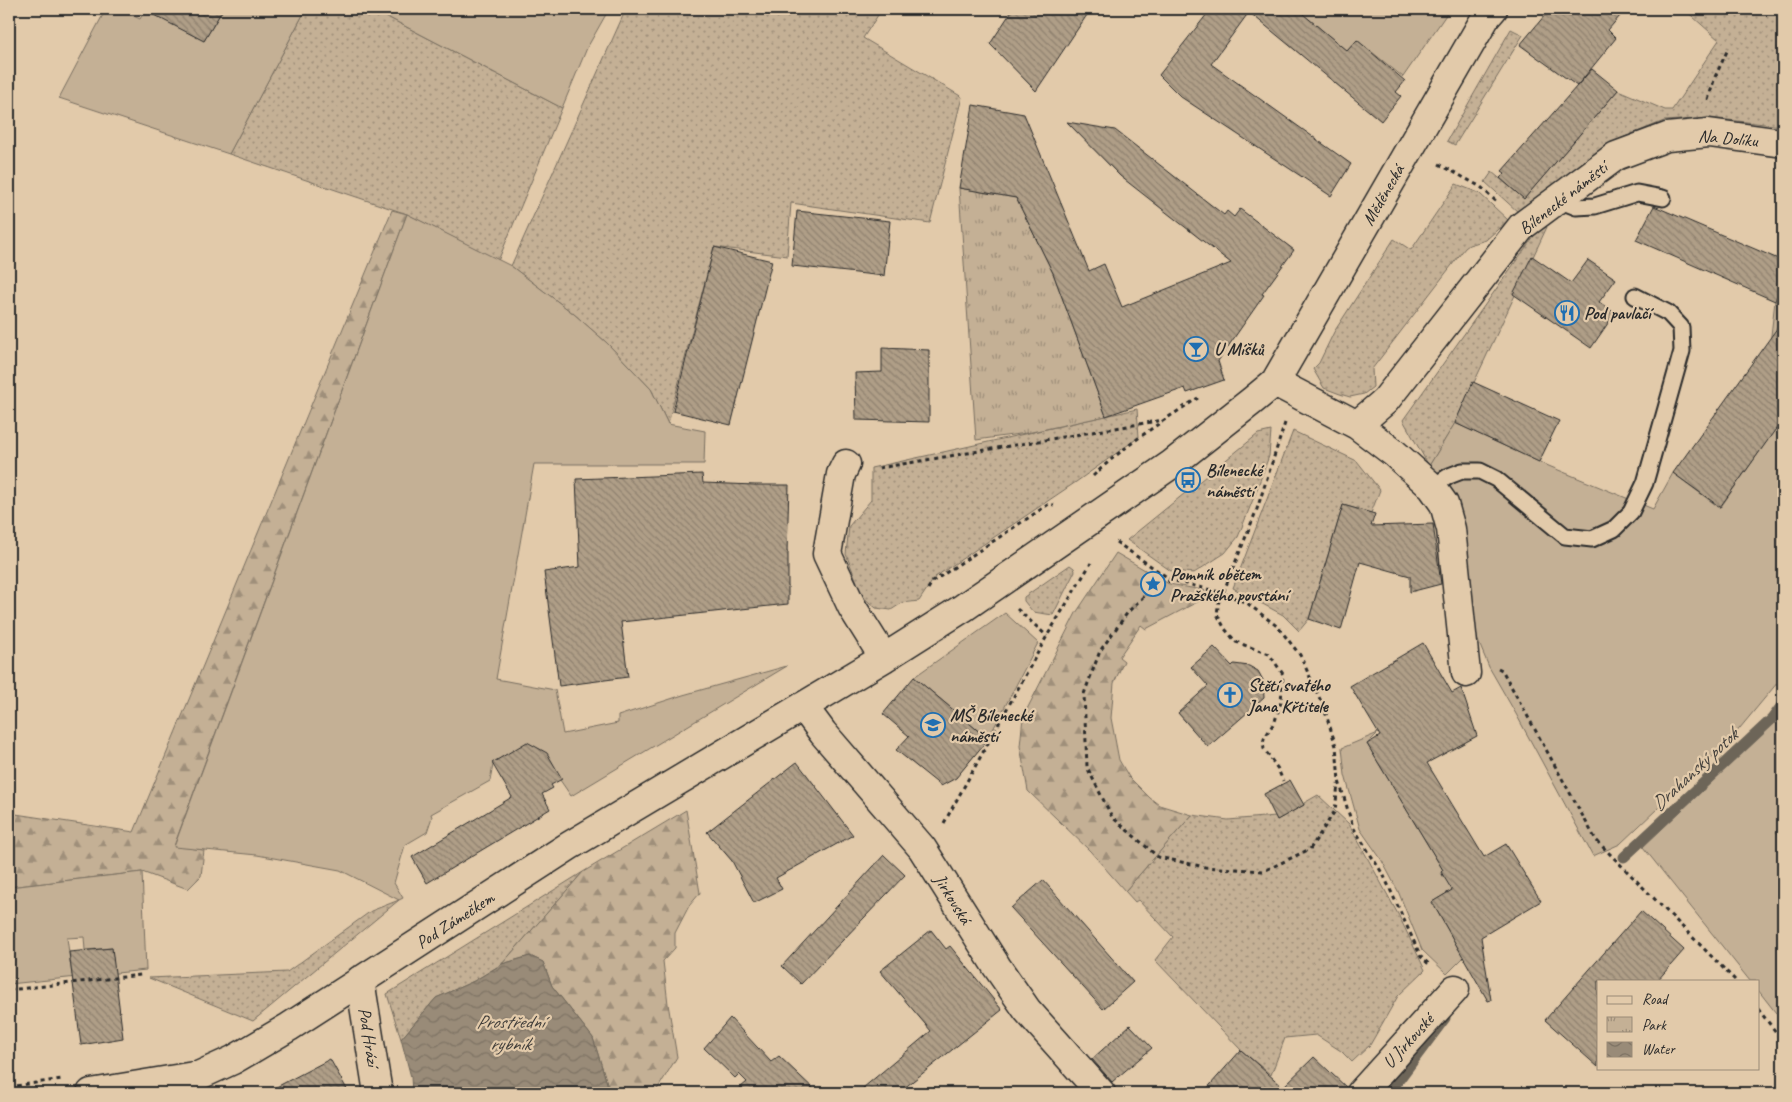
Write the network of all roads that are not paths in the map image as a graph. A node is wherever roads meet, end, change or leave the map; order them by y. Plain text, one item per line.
1 (1493, 9) edge
2 (1783, 143) edge
3 (1616, 156) joint
4 (1663, 198) dead end
5 (1558, 200) junction
6 (1636, 296) dead end
7 (1274, 382) junction
8 (1357, 425) junction
9 (843, 469) road end
10 (1432, 487) junction
11 (884, 658) junction
12 (1465, 662) road end
13 (803, 706) junction
14 (360, 980) junction
15 (1455, 989) road end
16 (91, 1093) edge
17 (378, 1093) edge
18 (1101, 1093) edge
19 (1361, 1093) edge

1 - 7 street, Měděnecká
2 - 3 street, Na Dolíku
3 - 5 street, Bílenecké náměstí
4 - 5 lane
5 - 8 street, Bílenecké náměstí
6 - 10 lane
7 - 8 street
7 - 11 street
8 - 10 street
9 - 11 street
10 - 12 street
11 - 13 street
13 - 14 street, Pod Zámečkem
13 - 18 street, Jirkovská
14 - 16 street, Pod Zámečkem
14 - 17 street, Pod Hrází
15 - 19 street, U Jirkovské

